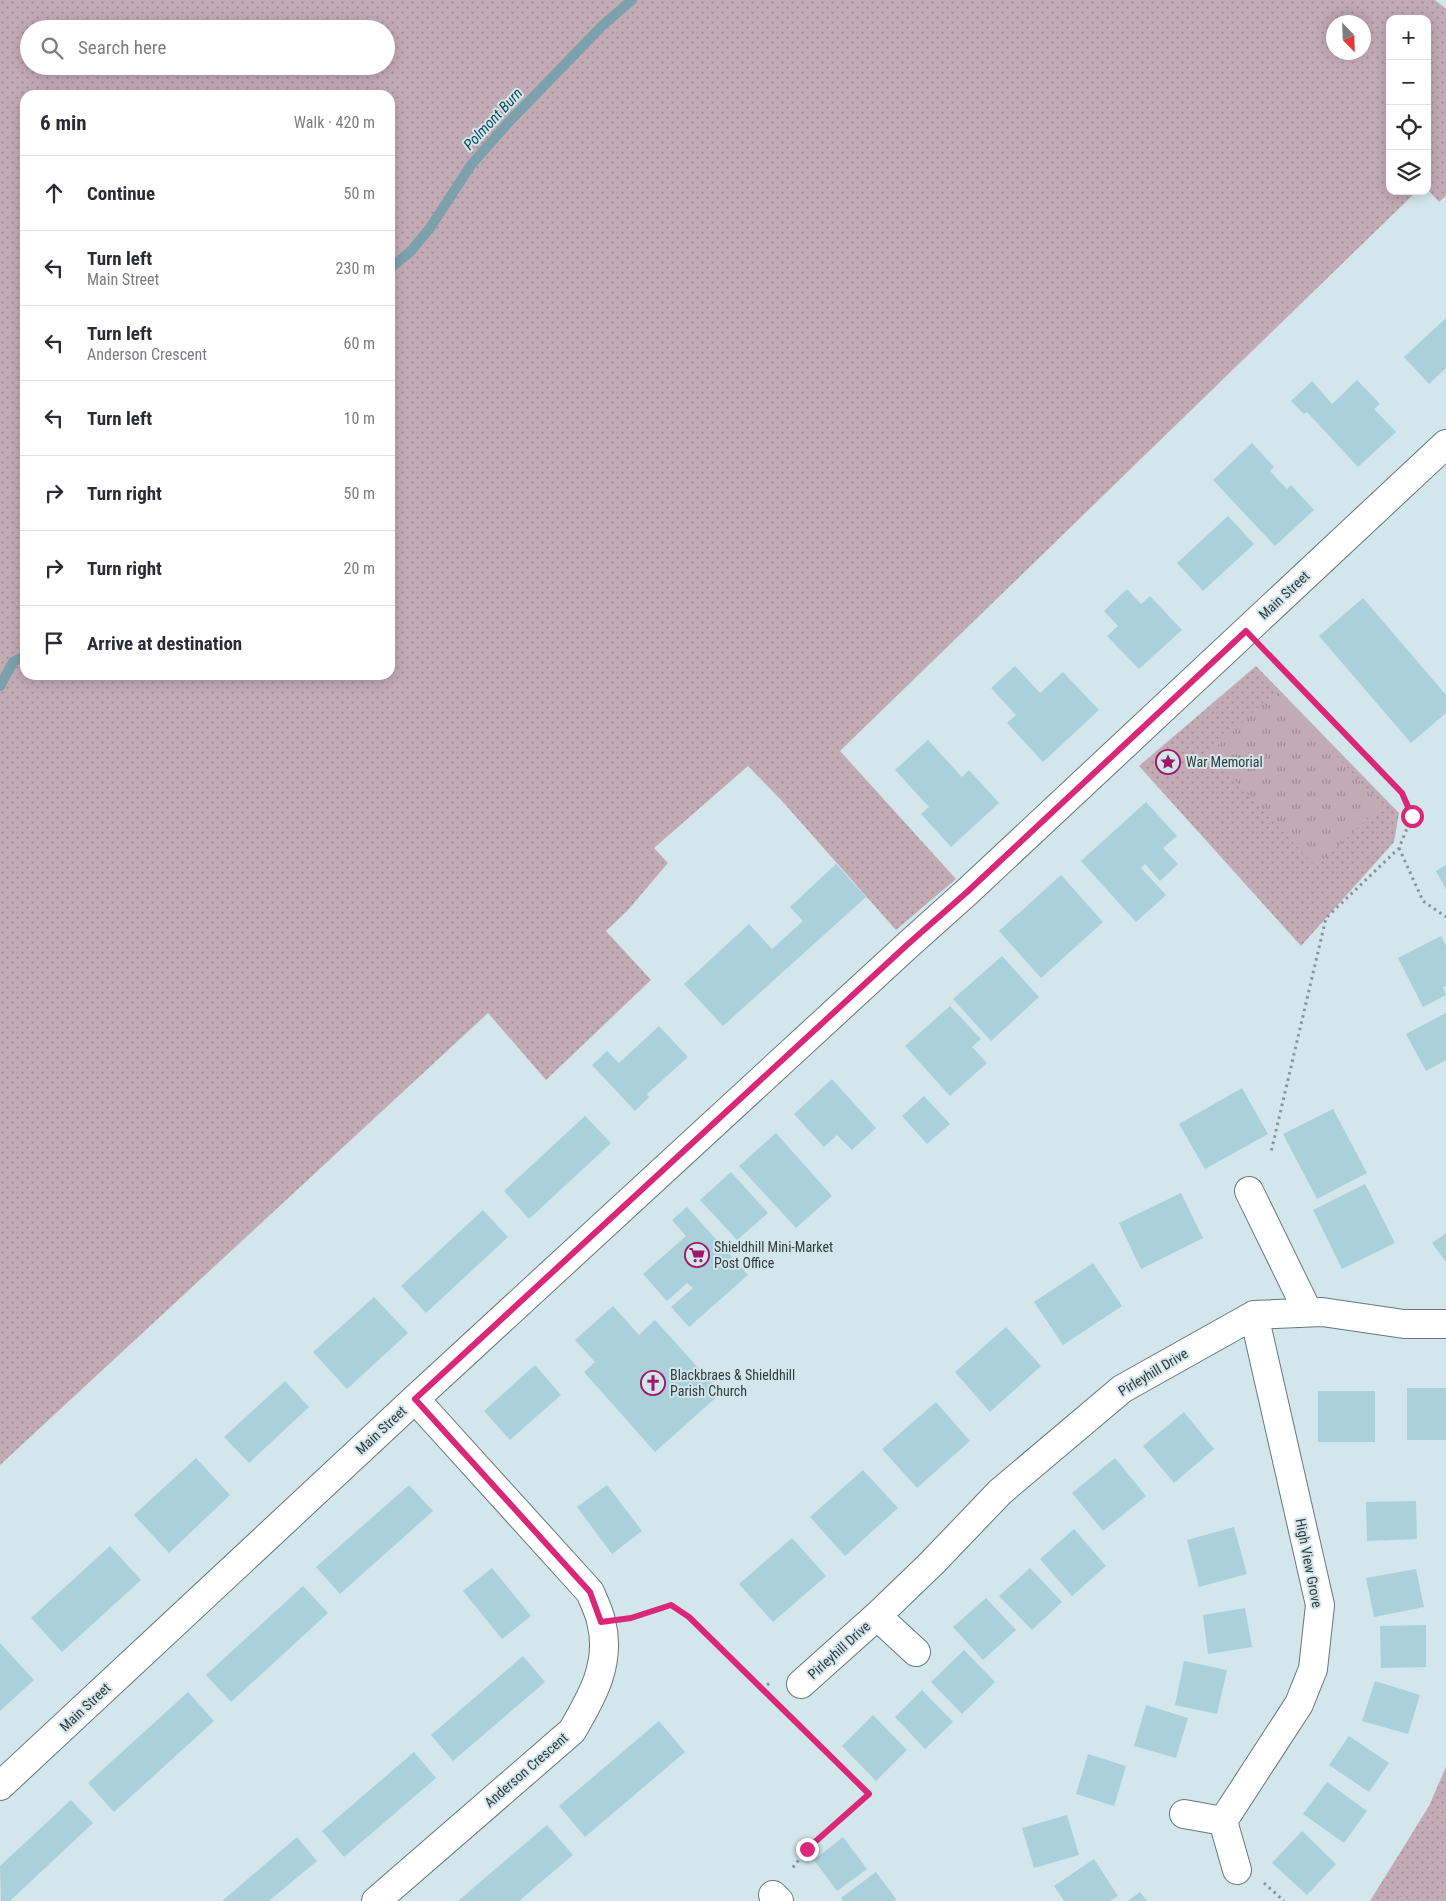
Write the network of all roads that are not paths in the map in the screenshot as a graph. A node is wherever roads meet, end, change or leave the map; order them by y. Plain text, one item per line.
1 (1446, 444) edge
2 (1250, 1191) dead end
3 (1308, 1312) junction
4 (1254, 1314) junction
5 (1446, 1324) edge
6 (415, 1399) junction
7 (878, 1616) junction
8 (916, 1652) dead end
9 (801, 1684) dead end
10 (0, 1786) edge
11 (1184, 1814) dead end
12 (1223, 1821) junction
13 (1237, 1870) dead end
14 (376, 1901) edge

1 - 6 street, Main Street
2 - 3 street
3 - 4 street, Pirleyhill Drive
3 - 5 street, Pirleyhill Drive
4 - 7 street, Pirleyhill Drive
4 - 12 street, High View Grove
6 - 10 street, Main Street
6 - 14 street, Anderson Crescent
7 - 8 street, Pirleyhill Drive
7 - 9 street, Pirleyhill Drive
11 - 12 street
12 - 13 street

